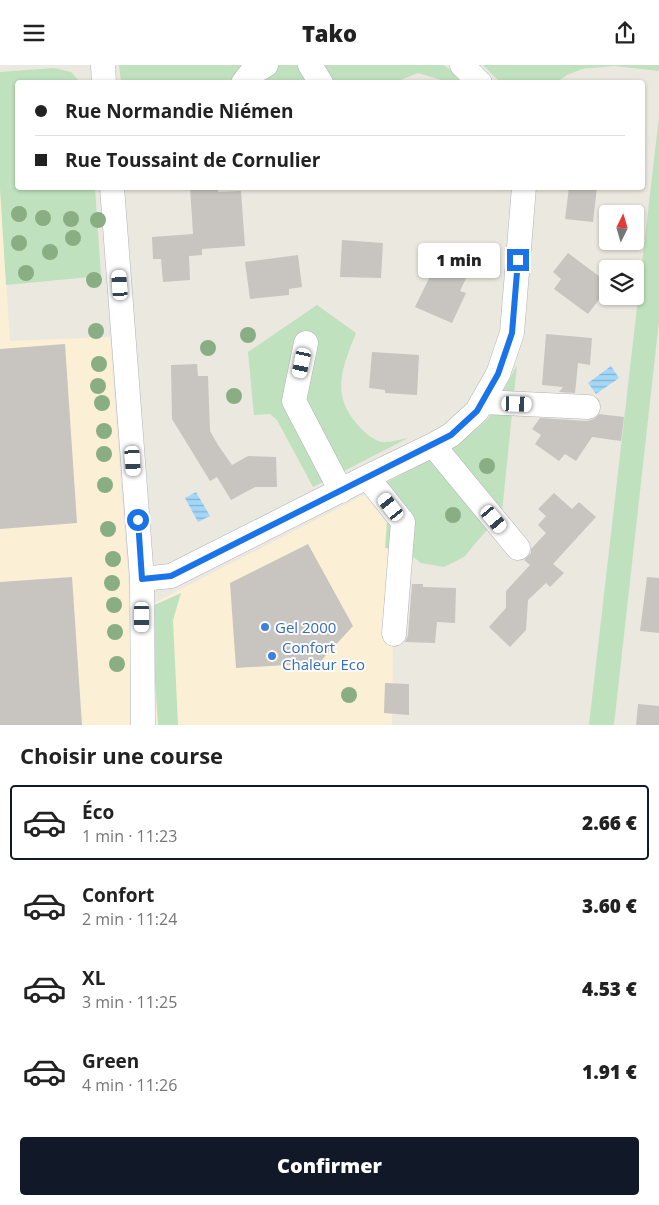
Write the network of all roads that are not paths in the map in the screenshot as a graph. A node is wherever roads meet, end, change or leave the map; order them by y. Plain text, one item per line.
1 (103, 65) edge
2 (266, 65) edge
3 (310, 65) edge
4 (462, 65) edge
5 (104, 80) edge
6 (246, 80) edge
7 (319, 80) edge
8 (477, 80) edge
9 (112, 190) edge
10 (524, 190) edge
11 (306, 343) dead end
12 (482, 402) junction
13 (588, 407) dead end
14 (433, 445) junction
15 (367, 477) junction
16 (341, 491) junction
17 (518, 548) dead end
18 (142, 579) junction
19 (394, 634) dead end
20 (143, 725) edge

1 - 5 street
2 - 6 street
3 - 7 street
4 - 8 street
9 - 18 street
10 - 12 street
11 - 16 street
12 - 13 street
12 - 14 street
14 - 15 street
14 - 17 street
15 - 16 street
15 - 19 street
16 - 18 street
18 - 20 street

